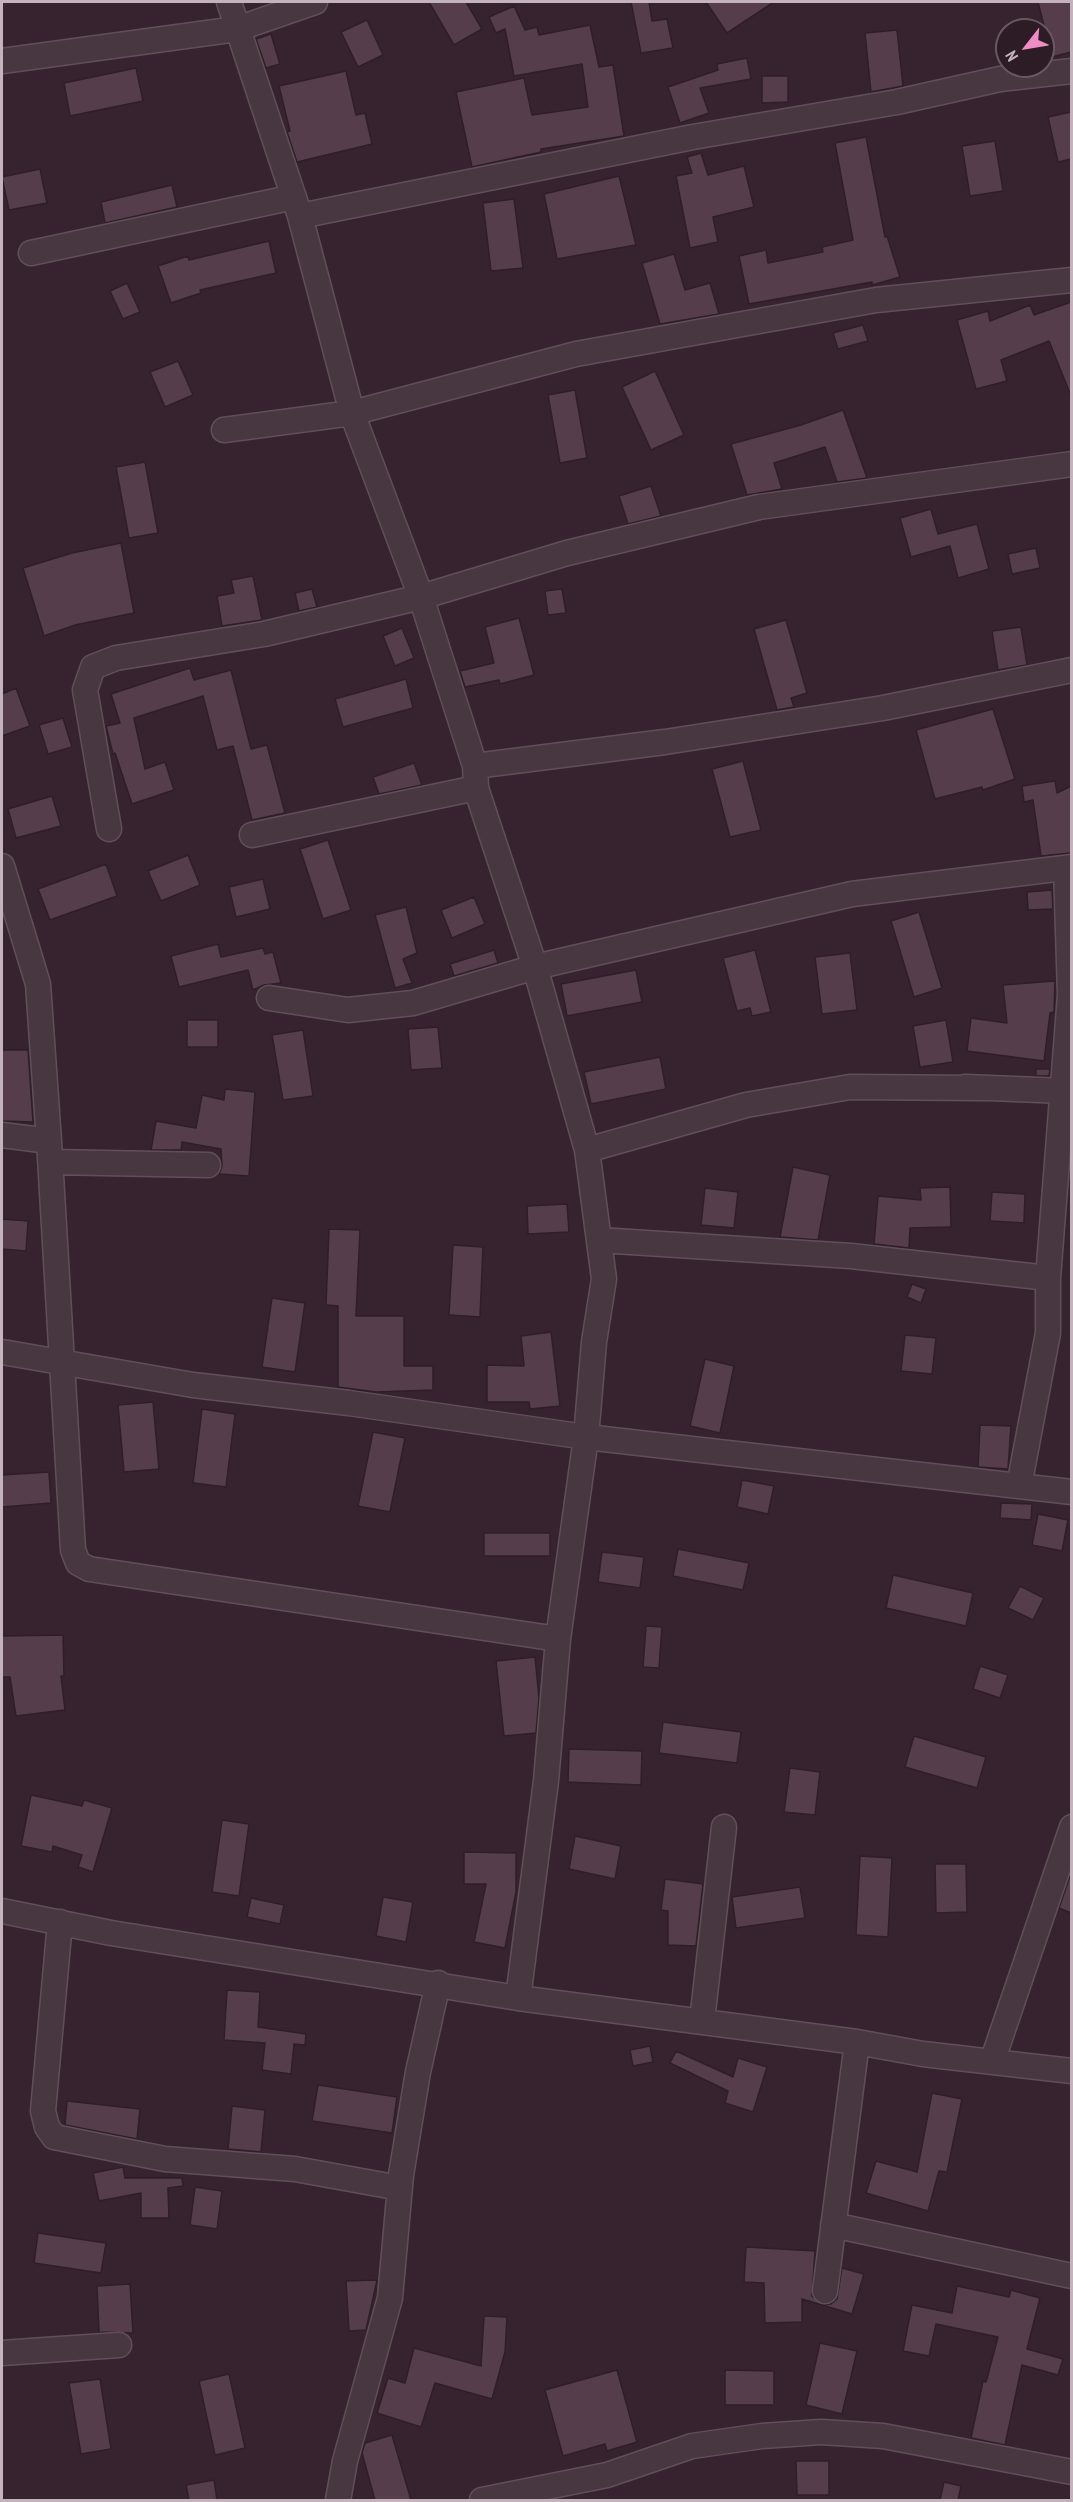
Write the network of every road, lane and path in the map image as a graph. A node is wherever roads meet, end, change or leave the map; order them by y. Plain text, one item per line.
1 (229, 2) edge
2 (315, 2) edge
3 (237, 29) junction
4 (2, 61) edge
5 (1071, 71) edge
6 (297, 207) junction
7 (32, 253) dead end
8 (1071, 280) edge
9 (352, 413) junction
10 (224, 430) dead end
11 (1071, 464) edge
12 (421, 597) junction
13 (1071, 670) edge
14 (476, 777) junction
15 (109, 829) dead end
16 (252, 835) dead end
17 (2, 866) edge
18 (1069, 868) edge
19 (535, 967) junction
20 (269, 998) dead end
21 (898, 1084) dead end
22 (981, 1088) junction
23 (1064, 1091) junction
24 (2, 1135) edge
25 (586, 1150) junction
26 (50, 1151) junction
27 (208, 1165) dead end
28 (599, 1240) junction
29 (1048, 1278) junction
30 (2, 1352) edge
31 (61, 1360) junction
32 (586, 1437) junction
33 (1018, 1486) junction
34 (1071, 1492) edge
35 (558, 1639) junction
36 (724, 1827) dead end
37 (1071, 1827) edge
38 (2, 1911) edge
39 (60, 1922) junction
40 (438, 1983) junction
41 (518, 1998) junction
42 (702, 2021) junction
43 (857, 2043) junction
44 (992, 2062) junction
45 (1071, 2072) edge
46 (400, 2188) junction
47 (833, 2225) junction
48 (1071, 2276) edge
49 (825, 2291) dead end
50 (75, 2345) dead end
51 (119, 2345) junction
52 (30, 2351) dead end
53 (2, 2353) edge
54 (1071, 2472) edge
55 (338, 2500) edge
56 (482, 2500) edge

1 - 3 street
2 - 3 street
3 - 4 street
3 - 6 street
5 - 6 street
6 - 7 street
6 - 9 street
8 - 9 street
9 - 10 street
9 - 12 street
11 - 12 street
12 - 14 street
12 - 15 street
13 - 14 street
14 - 16 street
14 - 19 street
17 - 26 street
18 - 19 street
18 - 23 street
19 - 20 street
19 - 25 street
21 - 22 street
22 - 23 street
22 - 25 street
23 - 29 street
24 - 26 street
25 - 28 street
26 - 27 street
26 - 31 street
28 - 29 street
28 - 32 street
29 - 33 street
30 - 31 street
31 - 32 street
31 - 35 street
32 - 33 street
32 - 35 street
33 - 34 street
35 - 41 street
36 - 42 street
37 - 44 street
38 - 39 street
39 - 40 street
39 - 46 street
40 - 41 street
40 - 46 street
41 - 42 street
42 - 43 street
43 - 44 street
43 - 47 street
44 - 45 street
46 - 55 street
47 - 48 street
47 - 49 street
50 - 51 street
51 - 52 street
51 - 53 street
54 - 56 street

